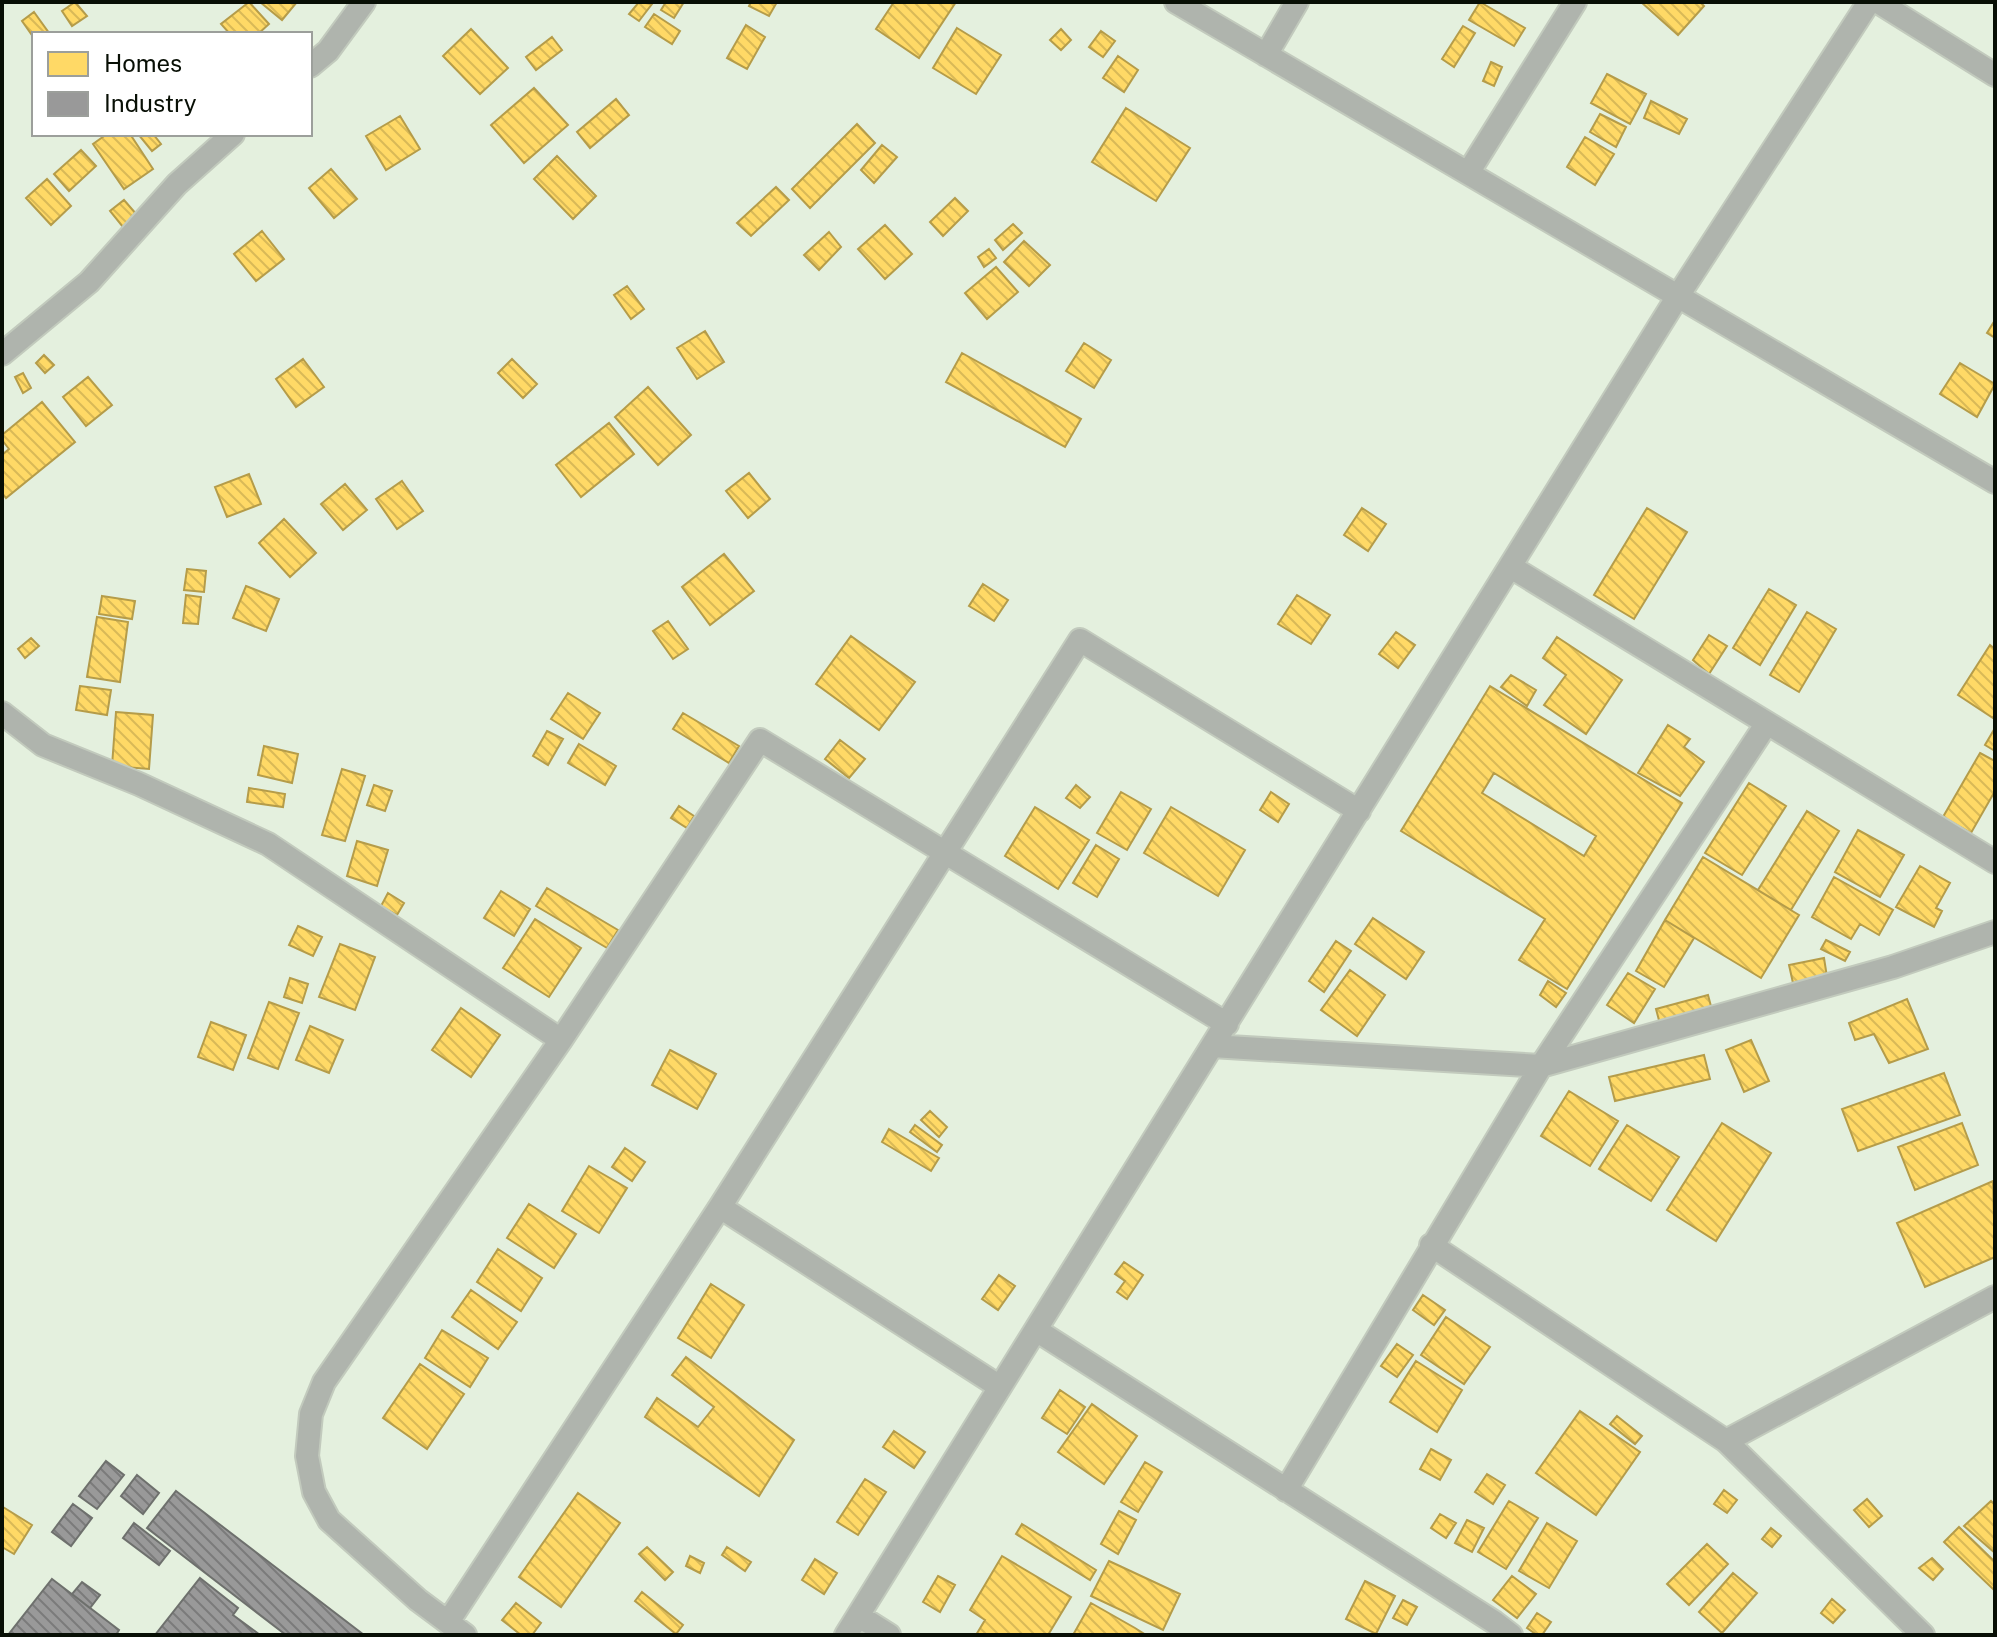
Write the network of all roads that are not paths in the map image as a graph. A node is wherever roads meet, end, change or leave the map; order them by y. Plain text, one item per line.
1 (364, 2) edge
2 (1176, 2) edge
3 (1297, 2) edge
4 (1575, 2) edge
5 (1869, 2) edge
6 (1878, 2) edge
7 (1266, 55) junction
8 (312, 64) edge
9 (1995, 75) edge
10 (231, 136) edge
11 (1468, 173) junction
12 (1678, 296) junction
13 (2, 354) edge
14 (1995, 482) edge
15 (1511, 567) junction
16 (2, 713) edge
17 (1767, 723) junction
18 (1359, 811) junction
19 (945, 852) junction
20 (1995, 862) edge
21 (1995, 932) edge
22 (1227, 1024) junction
23 (561, 1040) junction
24 (1212, 1046) junction
25 (1541, 1066) junction
26 (720, 1207) junction
27 (1431, 1245) junction
28 (1995, 1297) edge
29 (1036, 1330) junction
30 (1000, 1387) junction
31 (1726, 1441) junction
32 (1286, 1490) junction
33 (859, 1616) junction
34 (456, 1628) edge
35 (846, 1635) edge
36 (889, 1635) edge
37 (1511, 1635) edge
38 (1923, 1635) edge

1 - 8 street
2 - 7 street
3 - 7 street
4 - 11 street
5 - 12 street
6 - 9 street
7 - 11 street
10 - 13 street
11 - 12 street
12 - 14 street
12 - 15 street
15 - 17 street
15 - 18 street
16 - 23 street
17 - 20 street
17 - 25 street
18 - 19 street
18 - 22 street
19 - 22 street
19 - 23 street
19 - 26 street
21 - 25 street
22 - 24 street
23 - 34 street
24 - 25 street
24 - 29 street
25 - 27 street
26 - 30 street
26 - 34 street
27 - 31 street
27 - 32 street
28 - 31 street
29 - 30 street
29 - 32 street
30 - 33 street
31 - 38 street
32 - 37 street
33 - 35 street
33 - 36 street

